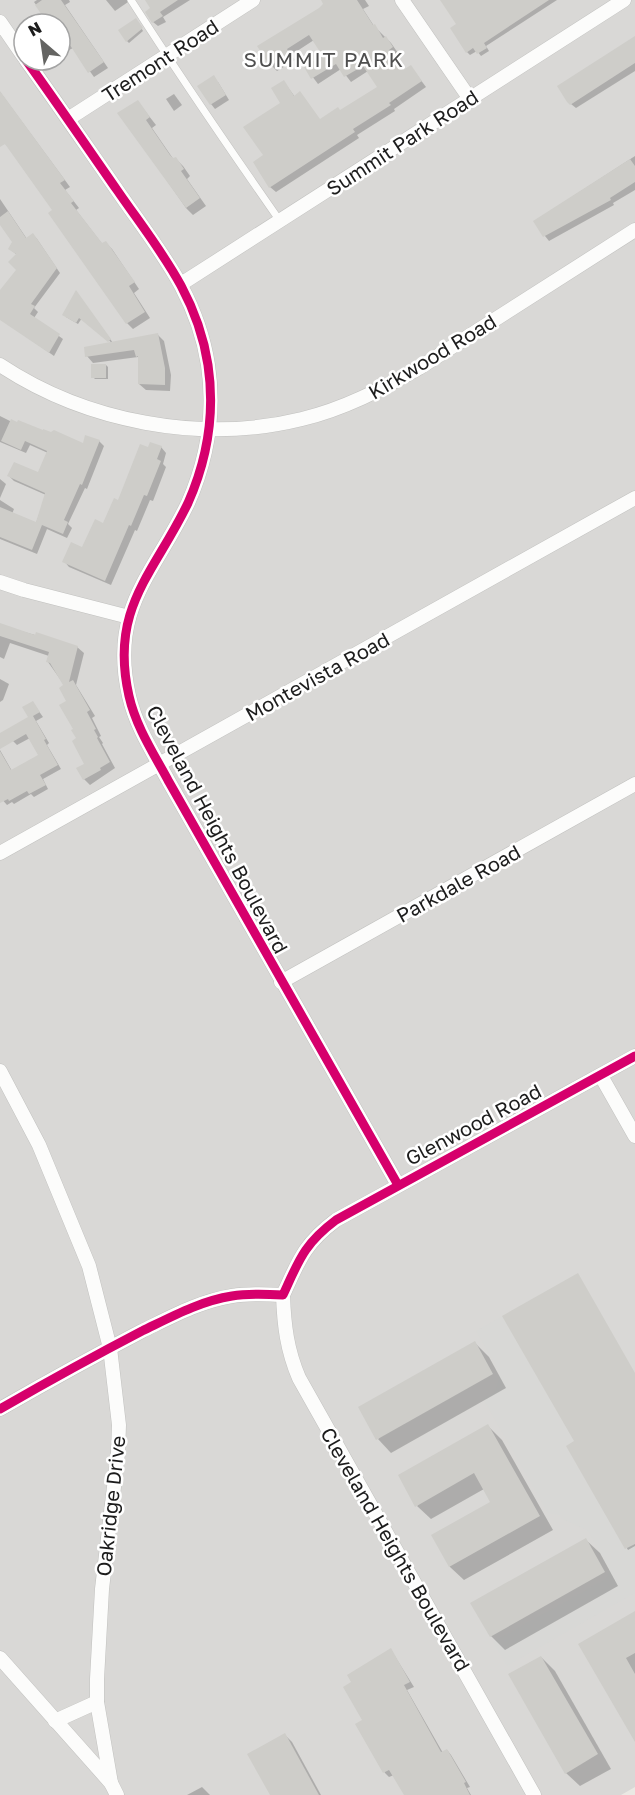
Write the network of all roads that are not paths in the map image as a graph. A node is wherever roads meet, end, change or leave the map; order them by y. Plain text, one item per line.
1 (130, 0) edge
2 (253, 0) edge
3 (402, 0) edge
4 (624, 0) edge
5 (0, 22) edge
6 (12, 39) edge
7 (167, 55) junction
8 (35, 72) edge
9 (470, 99) junction
10 (68, 119) junction
11 (280, 221) junction
12 (635, 230) edge
13 (181, 284) junction
14 (0, 365) edge
15 (209, 429) junction
16 (635, 498) edge
17 (0, 582) edge
18 (129, 616) junction
19 (159, 764) junction
20 (635, 784) edge
21 (0, 854) edge
22 (281, 982) junction
23 (635, 1056) edge
24 (0, 1071) edge
25 (601, 1076) junction
26 (635, 1136) edge
27 (398, 1185) junction
28 (283, 1295) junction
29 (110, 1348) junction
30 (0, 1408) edge
31 (0, 1658) edge
32 (97, 1702) junction
33 (55, 1721) junction
34 (114, 1789) edge
35 (534, 1795) edge

1 - 7 lane
2 - 7 street, Tremont Road
3 - 9 street
4 - 9 street, Summit Park Road
5 - 6 street, Cleveland Heights Boulevard
7 - 10 street, Tremont Road
7 - 11 lane
8 - 10 street, Cleveland Heights Boulevard
9 - 11 street, Summit Park Road
10 - 13 street, Cleveland Heights Boulevard
11 - 13 street, Summit Park Road
12 - 15 street, Kirkwood Road
13 - 15 street, Cleveland Heights Boulevard
14 - 15 street, Kirkwood Road
15 - 18 street, Cleveland Heights Boulevard
16 - 19 street, Montevista Road
17 - 18 street
18 - 19 street, Cleveland Heights Boulevard
19 - 21 street, Montevista Road
19 - 22 street, Cleveland Heights Boulevard
20 - 22 street, Parkdale Road
22 - 27 street, Cleveland Heights Boulevard
23 - 25 street, Glenwood Road
24 - 29 street, Oakridge Drive
25 - 26 street
25 - 27 street, Glenwood Road
27 - 28 street, Glenwood Road
28 - 29 street
28 - 35 street, Cleveland Heights Boulevard
29 - 30 street
29 - 32 street, Oakridge Drive
31 - 33 street
32 - 33 street
32 - 34 street, Oakridge Drive
33 - 34 street

